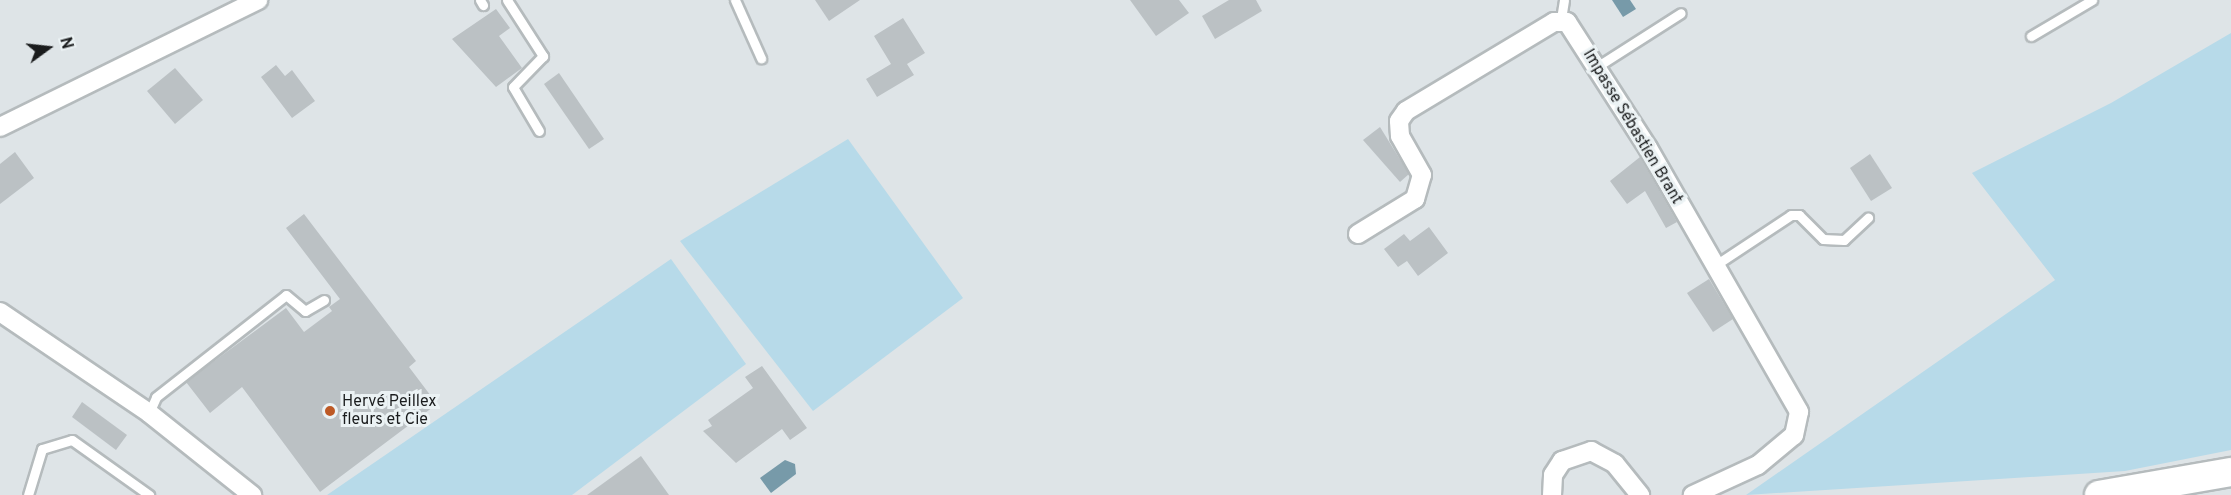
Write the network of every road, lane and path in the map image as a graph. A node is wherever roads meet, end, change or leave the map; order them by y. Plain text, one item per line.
1 (507, 0) edge
2 (735, 0) edge
3 (1564, 0) edge
4 (2092, 0) edge
5 (251, 1) edge
6 (1681, 13) dead end
7 (1561, 19) junction
8 (2031, 36) dead end
9 (761, 58) dead end
10 (1598, 66) junction
11 (0, 127) edge
12 (539, 132) dead end
13 (1868, 218) dead end
14 (1358, 234) dead end
15 (1712, 267) junction
16 (324, 300) dead end
17 (0, 312) edge
18 (148, 413) junction
19 (2231, 472) edge
20 (28, 495) edge
21 (149, 495) edge
22 (252, 495) edge
23 (1552, 495) edge
24 (1640, 495) edge
25 (1693, 495) edge
26 (2099, 495) edge

1 - 12 lane
2 - 9 lane
3 - 7 lane
4 - 8 lane
5 - 11 street
6 - 10 lane
7 - 10 street, Impasse Sébastien Brant
7 - 14 street
10 - 15 street, Impasse Sébastien Brant
13 - 15 lane
15 - 25 street, Impasse Sébastien Brant
16 - 18 lane
17 - 18 street
18 - 22 street
19 - 26 main road
20 - 21 lane
23 - 24 street

